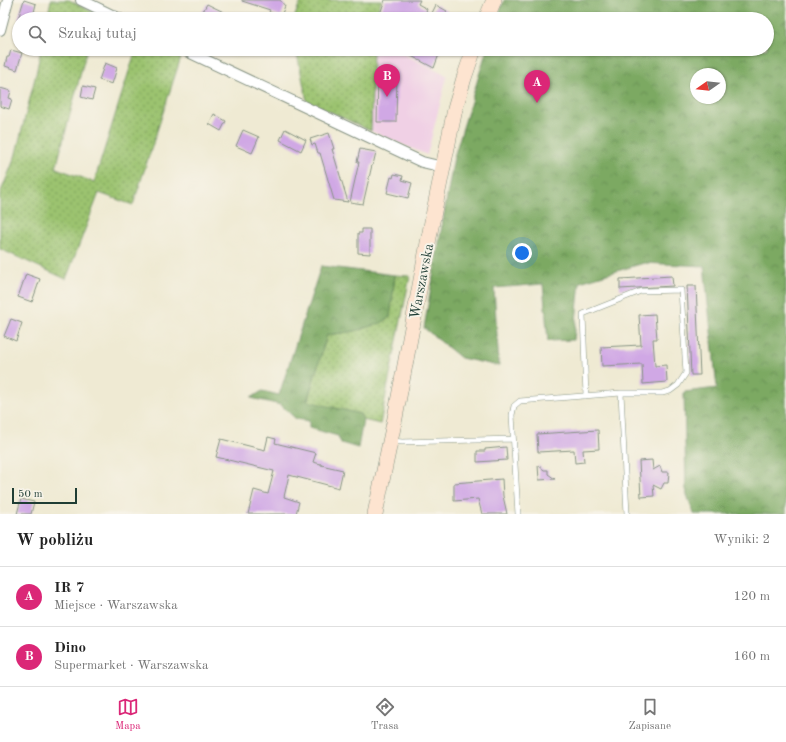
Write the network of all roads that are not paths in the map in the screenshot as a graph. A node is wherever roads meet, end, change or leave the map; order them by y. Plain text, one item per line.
1 (8, 0) edge
2 (81, 0) edge
3 (494, 0) edge
4 (106, 12) edge
5 (489, 12) edge
6 (0, 30) edge
7 (197, 56) edge
8 (472, 56) edge
9 (443, 167) junction
10 (621, 393) junction
11 (586, 396) junction
12 (513, 439) junction
13 (390, 440) junction
14 (375, 514) edge
15 (518, 514) edge
16 (627, 514) edge

1 - 6 street
2 - 4 street
3 - 5 main road
7 - 9 street
8 - 9 main road, Warszawska
9 - 13 main road, Warszawska
10 - 11 lane
10 - 11 lane
10 - 16 lane
11 - 12 lane
12 - 13 lane
12 - 15 lane
13 - 14 main road, Warszawska

